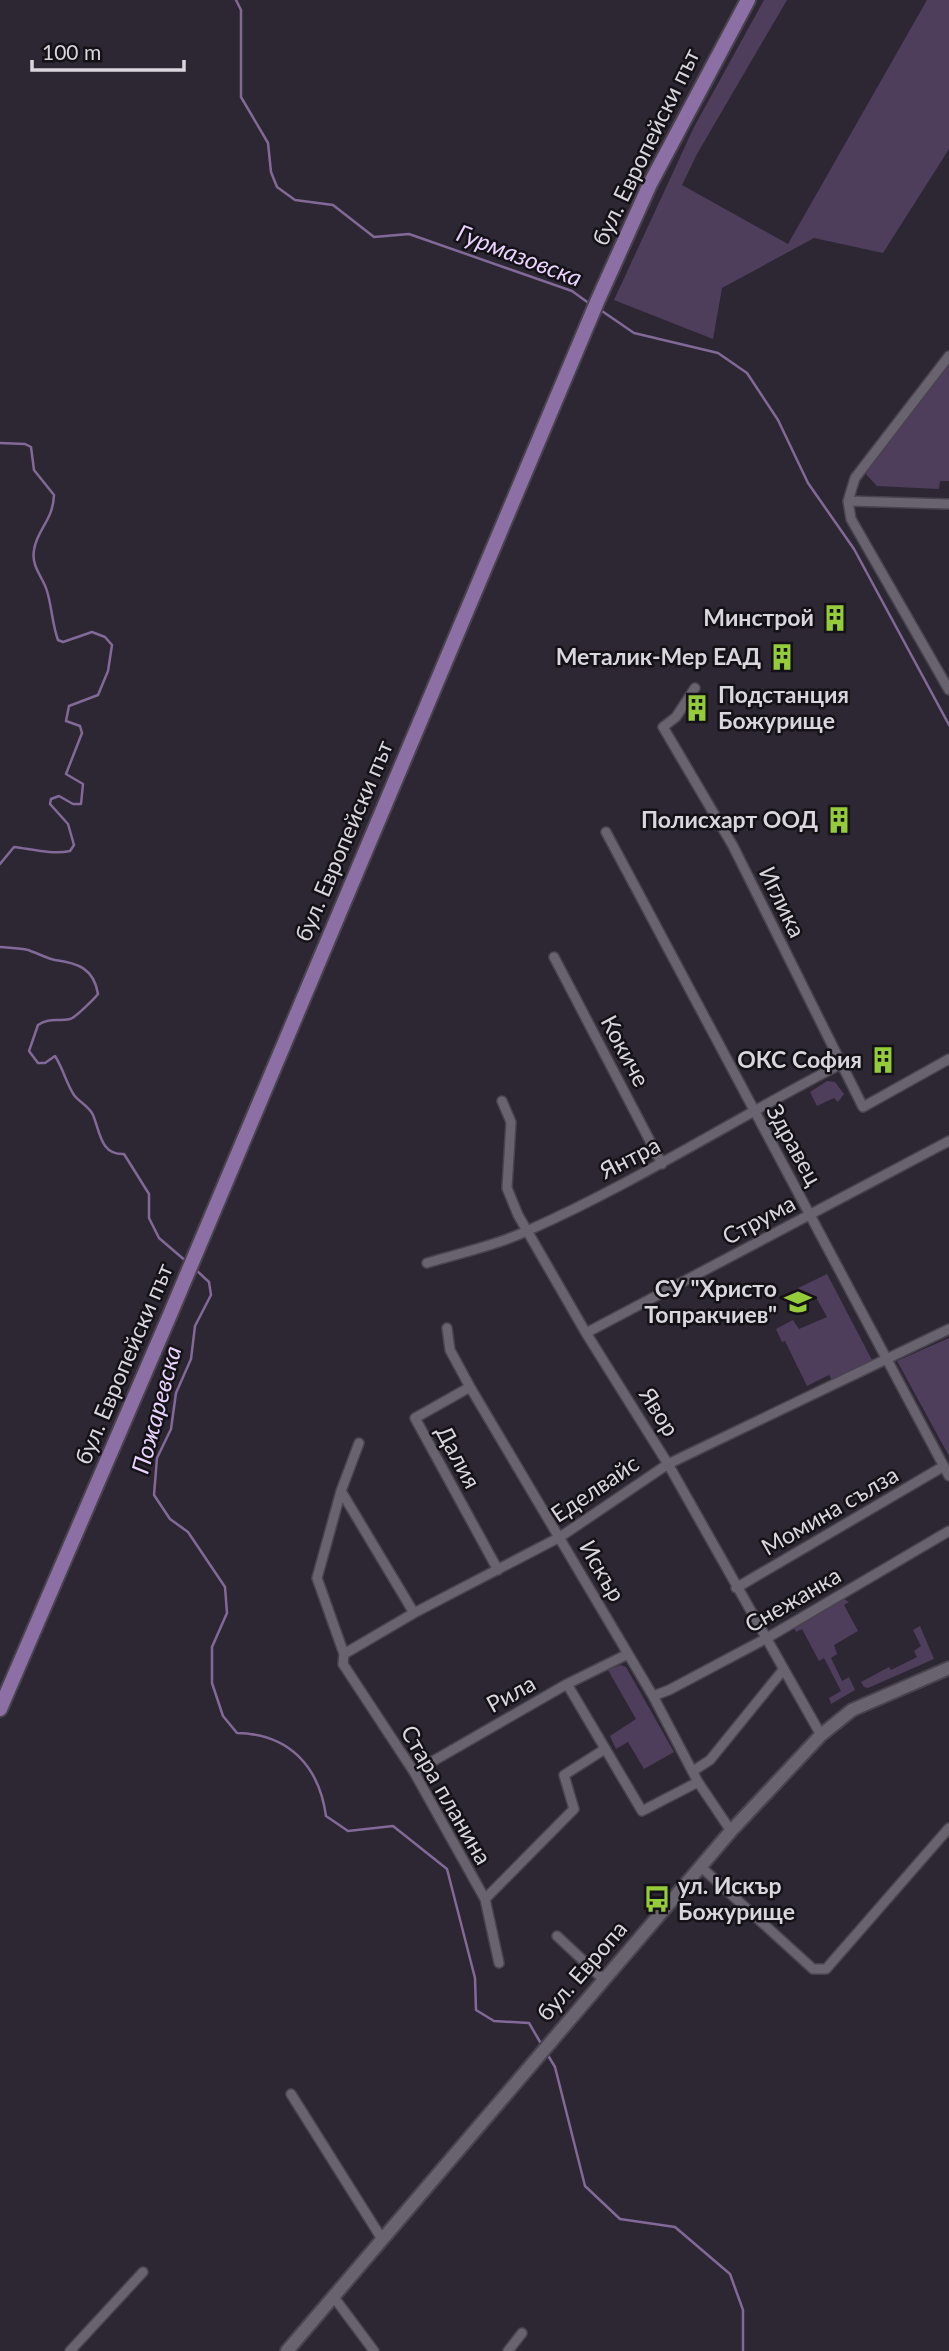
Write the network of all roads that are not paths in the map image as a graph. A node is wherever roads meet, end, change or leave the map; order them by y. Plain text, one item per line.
1 (748, 0) edge
2 (948, 360) edge
3 (848, 501) junction
4 (949, 504) edge
5 (695, 688) dead end
6 (949, 690) edge
7 (606, 832) dead end
8 (554, 957) dead end
9 (949, 1059) edge
10 (841, 1064) junction
11 (502, 1101) dead end
12 (752, 1109) junction
13 (949, 1140) edge
14 (662, 1164) junction
15 (811, 1215) junction
16 (527, 1231) junction
17 (427, 1263) dead end
18 (447, 1328) dead end
19 (949, 1329) edge
20 (586, 1333) junction
21 (887, 1357) junction
22 (470, 1387) junction
23 (359, 1443) dead end
24 (668, 1464) junction
25 (944, 1466) junction
26 (949, 1476) edge
27 (341, 1491) junction
28 (949, 1531) edge
29 (560, 1537) junction
30 (498, 1570) junction
31 (736, 1588) junction
32 (414, 1613) junction
33 (766, 1638) junction
34 (344, 1654) junction
35 (628, 1654) junction
36 (949, 1668) edge
37 (783, 1670) junction
38 (567, 1684) junction
39 (653, 1696) junction
40 (0, 1709) edge
41 (821, 1735) junction
42 (606, 1749) junction
43 (693, 1771) junction
44 (414, 1772) junction
45 (698, 1782) junction
46 (949, 1828) edge
47 (731, 1831) junction
48 (700, 1866) junction
49 (485, 1899) junction
50 (557, 1936) dead end
51 (499, 1963) dead end
52 (603, 1979) junction
53 (291, 2094) dead end
54 (382, 2239) junction
55 (143, 2272) dead end
56 (333, 2296) junction
57 (522, 2333) dead end
58 (70, 2351) edge
59 (287, 2351) edge
60 (374, 2351) edge
61 (508, 2351) edge

1 - 40 main road, бул. Европейски път
2 - 3 street
3 - 4 street
3 - 6 street
5 - 10 street, Иглика
7 - 12 street, Здравец
8 - 14 street, Кокиче
9 - 10 street, Иглика
10 - 12 street, Янтра
11 - 16 street, Явор
12 - 14 street, Янтра
12 - 15 street, Здравец
13 - 15 street, Струма
14 - 16 street, Янтра
15 - 20 street, Струма
15 - 21 street, Здравец
16 - 17 street, Янтра
16 - 20 street, Явор
18 - 22 street, Искър
19 - 21 street, Еделвайс
20 - 24 street, Явор
21 - 24 street, Еделвайс
21 - 25 street, Здравец
22 - 29 street, Искър
22 - 30 street, Далия
23 - 27 street, Стара планина
24 - 29 street, Еделвайс
24 - 31 street, Явор
25 - 26 street, Здравец
25 - 31 street, Момина сълза
27 - 32 street
27 - 34 street, Стара планина
28 - 33 street, Снежанка
29 - 30 street, Еделвайс
29 - 35 street, Искър
30 - 32 street, Еделвайс
31 - 33 street, Явор
32 - 34 street, Еделвайс
33 - 37 street, Явор
33 - 39 street, Снежанка
34 - 44 street, Стара планина
35 - 38 street, Рила
35 - 39 street, Искър
36 - 41 street, бул. Европа
37 - 41 street, Явор
37 - 43 street
38 - 42 street
38 - 44 street, Рила
39 - 43 street, Искър
41 - 47 street, бул. Европа
42 - 45 street
42 - 49 street
43 - 45 street, Искър
44 - 49 street, Стара планина
45 - 47 street, Искър
46 - 48 street
47 - 48 street, бул. Европа
48 - 52 street, бул. Европа
49 - 51 street, Стара планина
50 - 52 street
52 - 54 street, бул. Европа
53 - 54 street
54 - 56 street, бул. Европа
55 - 58 street
56 - 59 street, бул. Европа
56 - 60 street
57 - 61 street

